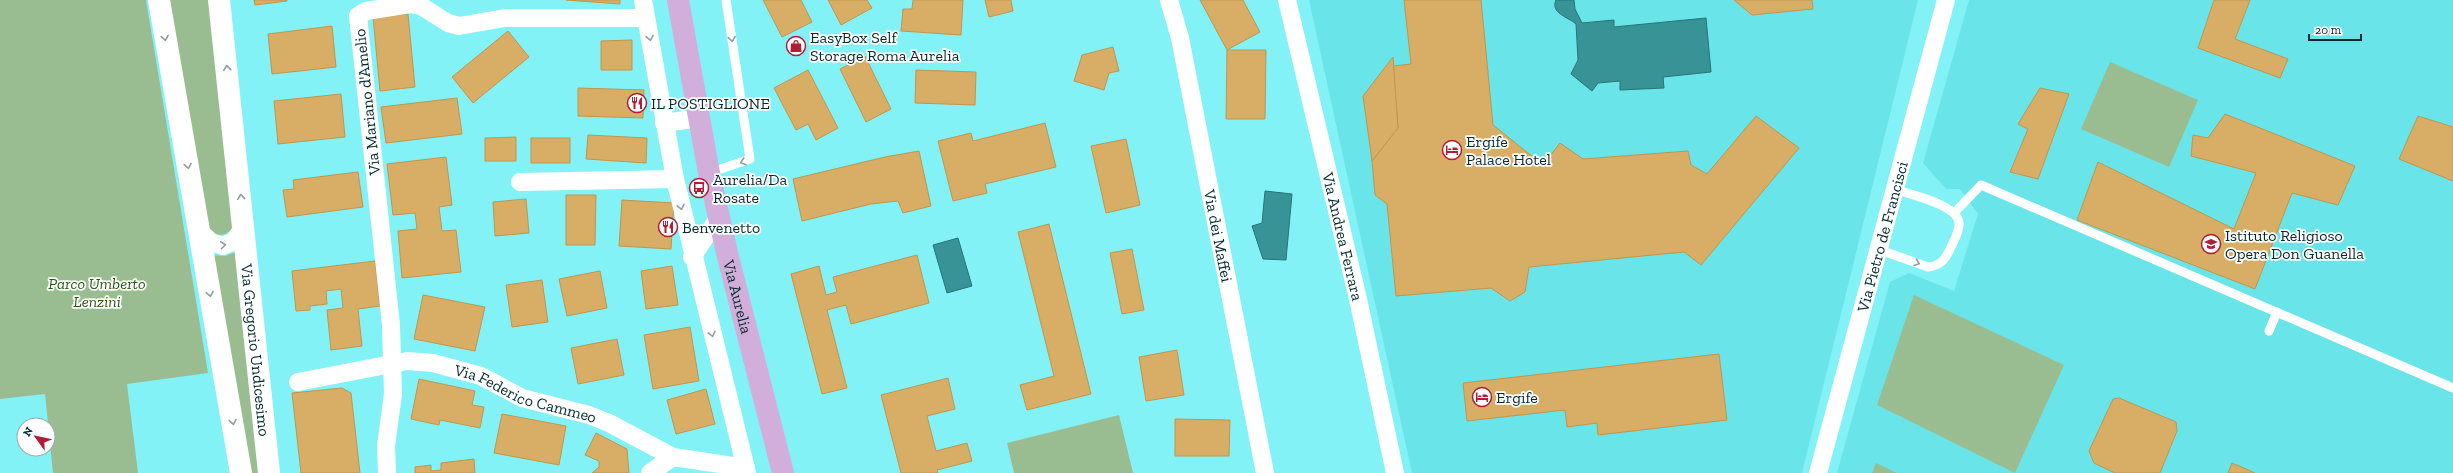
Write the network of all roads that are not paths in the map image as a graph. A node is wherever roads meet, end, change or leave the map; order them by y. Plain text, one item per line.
1 (159, 0) edge
2 (219, 0) edge
3 (643, 0) edge
4 (678, 0) edge
5 (726, 0) edge
6 (1169, 0) edge
7 (1287, 0) edge
8 (1946, 0) edge
9 (646, 18) junction
10 (700, 118) junction
11 (664, 123) junction
12 (709, 173) junction
13 (675, 179) junction
14 (520, 182) dead end
15 (1896, 190) junction
16 (1954, 213) junction
17 (719, 217) junction
18 (244, 227) junction
19 (199, 231) junction
20 (1880, 250) junction
21 (692, 257) junction
22 (2277, 312) junction
23 (2269, 331) dead end
24 (393, 364) junction
25 (298, 382) dead end
26 (2453, 388) edge
27 (673, 457) junction
28 (747, 471) edge
29 (241, 473) edge
30 (269, 473) edge
31 (387, 473) edge
32 (650, 473) edge
33 (783, 473) edge
34 (1265, 473) edge
35 (1395, 473) edge
36 (1818, 473) edge

1 -> 19 street, Via Gregorio Undicesimo
18 -> 2 street, Via Gregorio Undicesimo
3 - 9 street
4 - 10 main road, Via Aurelia
5 -> 12 lane
6 - 34 street, Via dei Maffei
7 - 35 street, Via Andrea Ferrara
8 - 15 street, Via Pietro de Francisci
9 -> 11 street
9 - 24 street, Via Mariano d'Amelio
10 - 11 street
10 - 12 main road, Via Aurelia
11 - 13 street
12 - 17 main road, Via Aurelia
13 - 14 street
13 -> 21 street
15 - 16 lane
15 - 20 street, Via Pietro de Francisci
20 -> 16 lane
16 - 22 lane
17 - 21 street
17 - 33 main road, Via Aurelia
19 -> 18 street, Via Gregorio Undicesimo
18 - 30 street, Via Gregorio Undicesimo
19 -> 29 street, Via Gregorio Undicesimo
20 - 36 street, Via Pietro de Francisci
21 -> 28 street
22 - 23 lane
22 - 26 lane
24 - 25 street, Via Federico Cammeo
24 - 27 street, Via Federico Cammeo
24 - 31 street
27 - 28 street, Via Federico Cammeo
27 - 32 street

